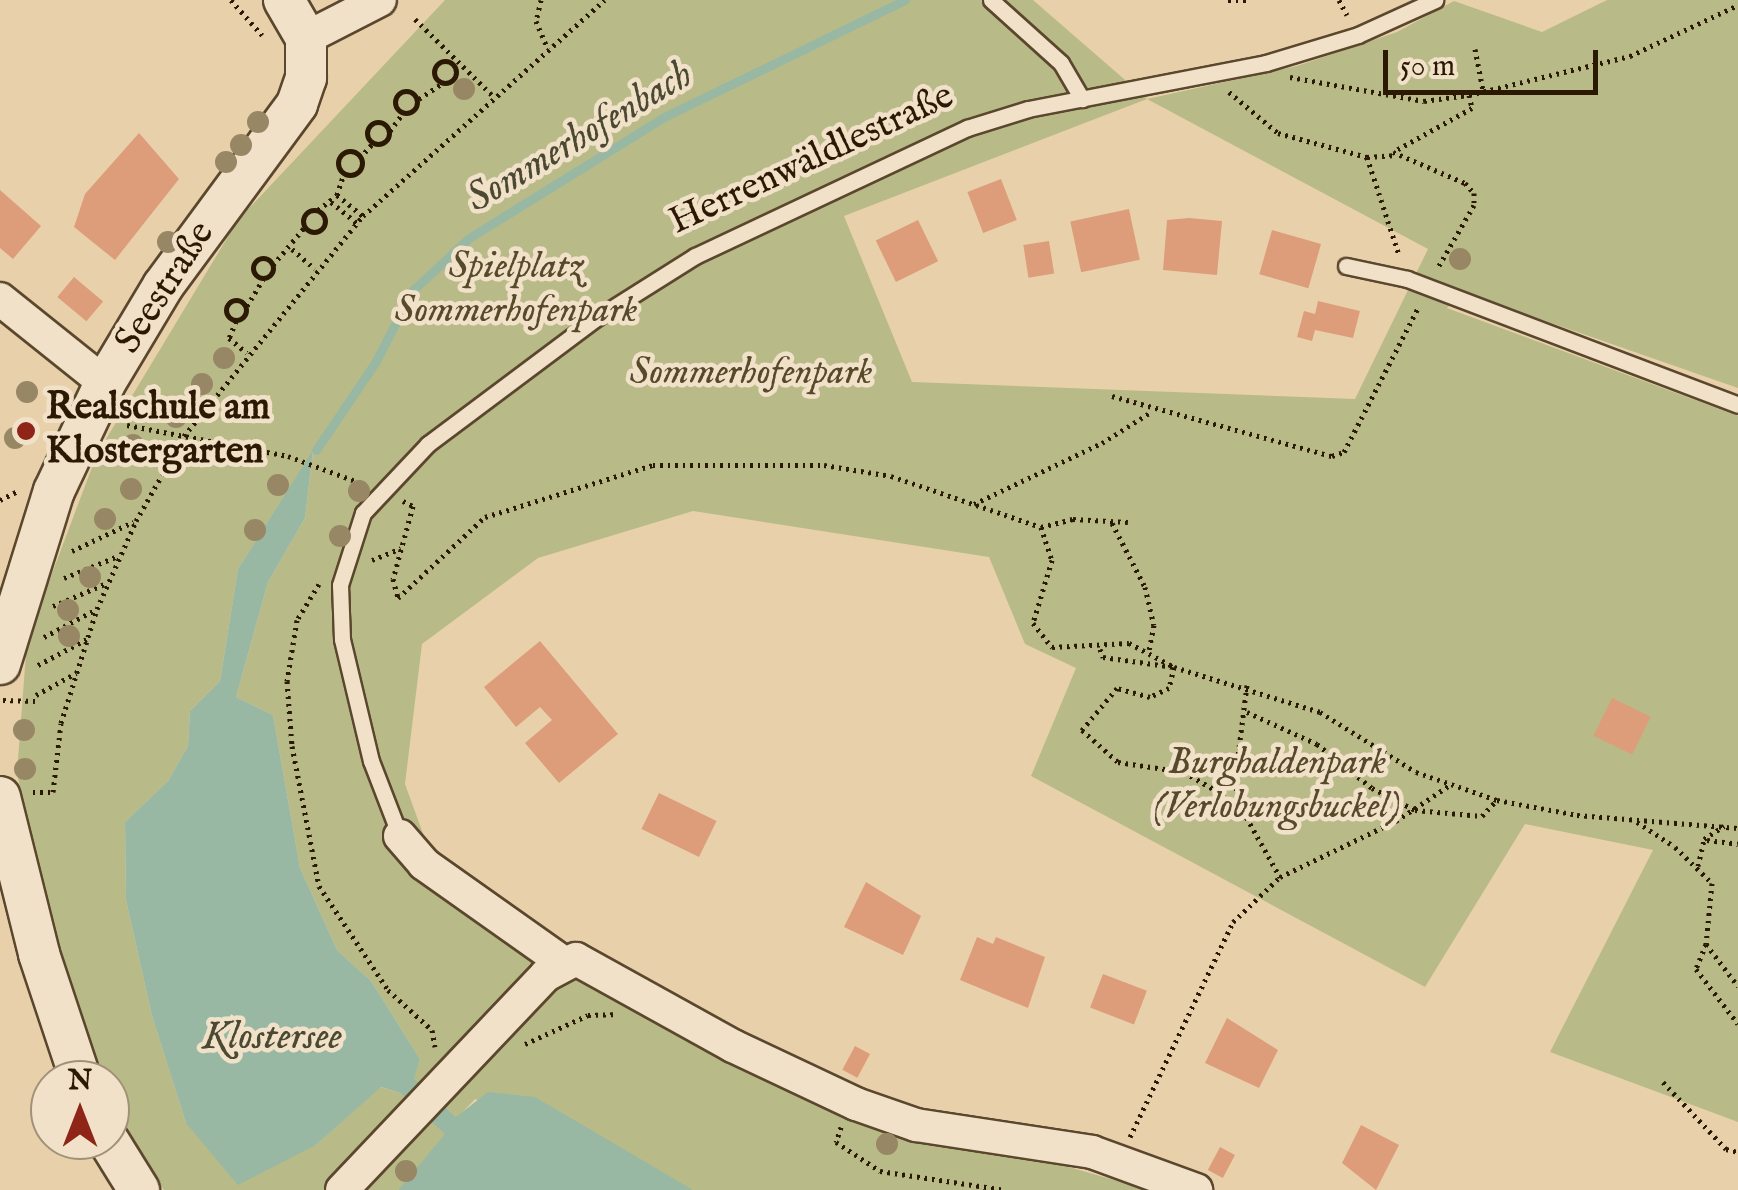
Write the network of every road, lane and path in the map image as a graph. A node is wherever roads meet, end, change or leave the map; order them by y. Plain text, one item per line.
1 (284, 0) edge
2 (380, 0) edge
3 (541, 0) edge
4 (604, 0) edge
5 (991, 0) edge
6 (1228, 0) edge
7 (1248, 0) edge
8 (1338, 0) edge
9 (1435, 0) edge
10 (1738, 4) edge
11 (1348, 17) dead end
12 (414, 18) dead end
13 (306, 38) junction
14 (1475, 49) dead end
15 (548, 50) junction
16 (455, 62) junction
17 (1266, 63) junction
18 (1213, 76) junction
19 (441, 84) junction
20 (1484, 91) junction
21 (1469, 95) junction
22 (493, 96) junction
23 (1082, 99) junction
24 (418, 100) junction
25 (402, 113) junction
26 (390, 132) junction
27 (374, 144) junction
28 (1393, 155) junction
29 (1367, 157) junction
30 (360, 158) junction
31 (344, 174) junction
32 (337, 195) junction
33 (331, 202) junction
34 (318, 210) junction
35 (363, 216) junction
36 (357, 223) junction
37 (304, 228) junction
38 (292, 250) junction
39 (272, 265) junction
40 (1346, 266) dead end
41 (315, 268) junction
42 (263, 279) junction
43 (1407, 279) junction
44 (1429, 288) junction
45 (0, 298) edge
46 (246, 307) junction
47 (236, 321) junction
48 (247, 353) junction
49 (104, 383) junction
50 (1112, 396) dead end
51 (1738, 406) edge
52 (1151, 412) junction
53 (127, 425) dead end
54 (184, 436) junction
55 (378, 490) junction
56 (974, 504) junction
57 (413, 506) dead end
58 (136, 521) junction
59 (1128, 522) dead end
60 (1112, 523) junction
61 (1040, 527) junction
62 (72, 551) dead end
63 (120, 555) junction
64 (344, 564) junction
65 (61, 579) dead end
66 (108, 582) junction
67 (50, 608) dead end
68 (97, 609) junction
69 (44, 637) dead end
70 (87, 639) junction
71 (1100, 649) junction
72 (1149, 650) junction
73 (19, 665) edge
74 (1174, 667) junction
75 (76, 673) junction
76 (1247, 684) junction
77 (0, 700) edge
78 (1246, 712) junction
79 (1450, 785) junction
80 (53, 792) dead end
81 (0, 797) edge
82 (1497, 800) junction
83 (1238, 804) junction
84 (1416, 810) junction
85 (1634, 821) junction
86 (1724, 826) junction
87 (1738, 828) edge
88 (400, 836) joint
89 (1704, 840) junction
90 (1738, 844) edge
91 (1698, 866) junction
92 (1280, 877) junction
93 (1706, 944) junction
94 (564, 963) junction
95 (1738, 986) edge
96 (412, 1012) dead end
97 (622, 1014) dead end
98 (1738, 1024) edge
99 (475, 1055) junction
100 (75, 1060) edge
101 (1663, 1082) dead end
102 (838, 1137) dead end
103 (1738, 1152) edge
104 (120, 1160) edge
105 (1120, 1160) junction
106 (139, 1190) edge
107 (342, 1190) edge
108 (1006, 1190) edge
109 (1196, 1190) edge

1 - 13 street
2 - 13 street
3 - 15 path
4 - 15 path
5 - 23 lane
6 - 7 path
8 - 11 path
9 - 17 lane, Herrenwäldlestraße
10 - 20 path
12 - 16 path
13 - 49 street, Seestraße
14 - 20 path
15 - 22 path
16 - 19 path
16 - 19 path
16 - 22 path
17 - 18 lane, Herrenwäldlestraße
17 - 21 path
18 - 23 lane, Herrenwäldlestraße
18 - 29 path
19 - 24 path
20 - 21 path
21 - 28 path
22 - 35 path
23 - 55 lane, Herrenwäldlestraße
24 - 25 path
24 - 25 path
25 - 26 path
26 - 27 path
26 - 27 path
27 - 30 path
28 - 29 path
28 - 44 path
29 - 43 path
30 - 31 path
30 - 31 path
31 - 32 path
32 - 33 path
32 - 35 path
33 - 34 path
33 - 36 path
34 - 37 path
34 - 37 path
35 - 36 path
36 - 41 path
37 - 38 path
38 - 39 path
38 - 41 path
39 - 42 path
39 - 42 path
40 - 43 lane
41 - 48 path
42 - 46 path
43 - 44 lane
44 - 51 lane
44 - 52 path
45 - 49 street
46 - 47 path
46 - 47 path
47 - 48 path
48 - 54 path
49 - 73 street, Seestraße
50 - 52 path
52 - 56 path
53 - 54 path
54 - 55 path
54 - 58 path
55 - 64 lane, Herrenwäldlestraße
56 - 57 path
56 - 61 path
58 - 62 path
58 - 63 path
59 - 60 path
60 - 61 path
60 - 72 path
61 - 71 path
63 - 65 path
63 - 66 path
64 - 88 lane, Herrenwäldlestraße
64 - 96 path
66 - 67 path
66 - 68 path
68 - 69 path
68 - 70 path
70 - 73 path
70 - 75 path
71 - 72 path
71 - 74 path
72 - 74 path
74 - 76 path
74 - 83 path
75 - 77 path
75 - 80 path
76 - 78 path
76 - 79 path
78 - 83 path
78 - 84 path
79 - 82 path
79 - 84 path
81 - 100 street
82 - 84 path
82 - 85 path
83 - 92 path
84 - 92 path
85 - 86 path
85 - 91 path
86 - 87 path
86 - 89 path
88 - 94 street, Herrenwäldlestraße
89 - 90 path
89 - 91 path
91 - 93 path
92 - 105 path
93 - 95 path
93 - 98 path
94 - 99 street
94 - 105 street
97 - 99 path
99 - 107 street
101 - 103 path
102 - 108 path
104 - 106 street
105 - 109 street

